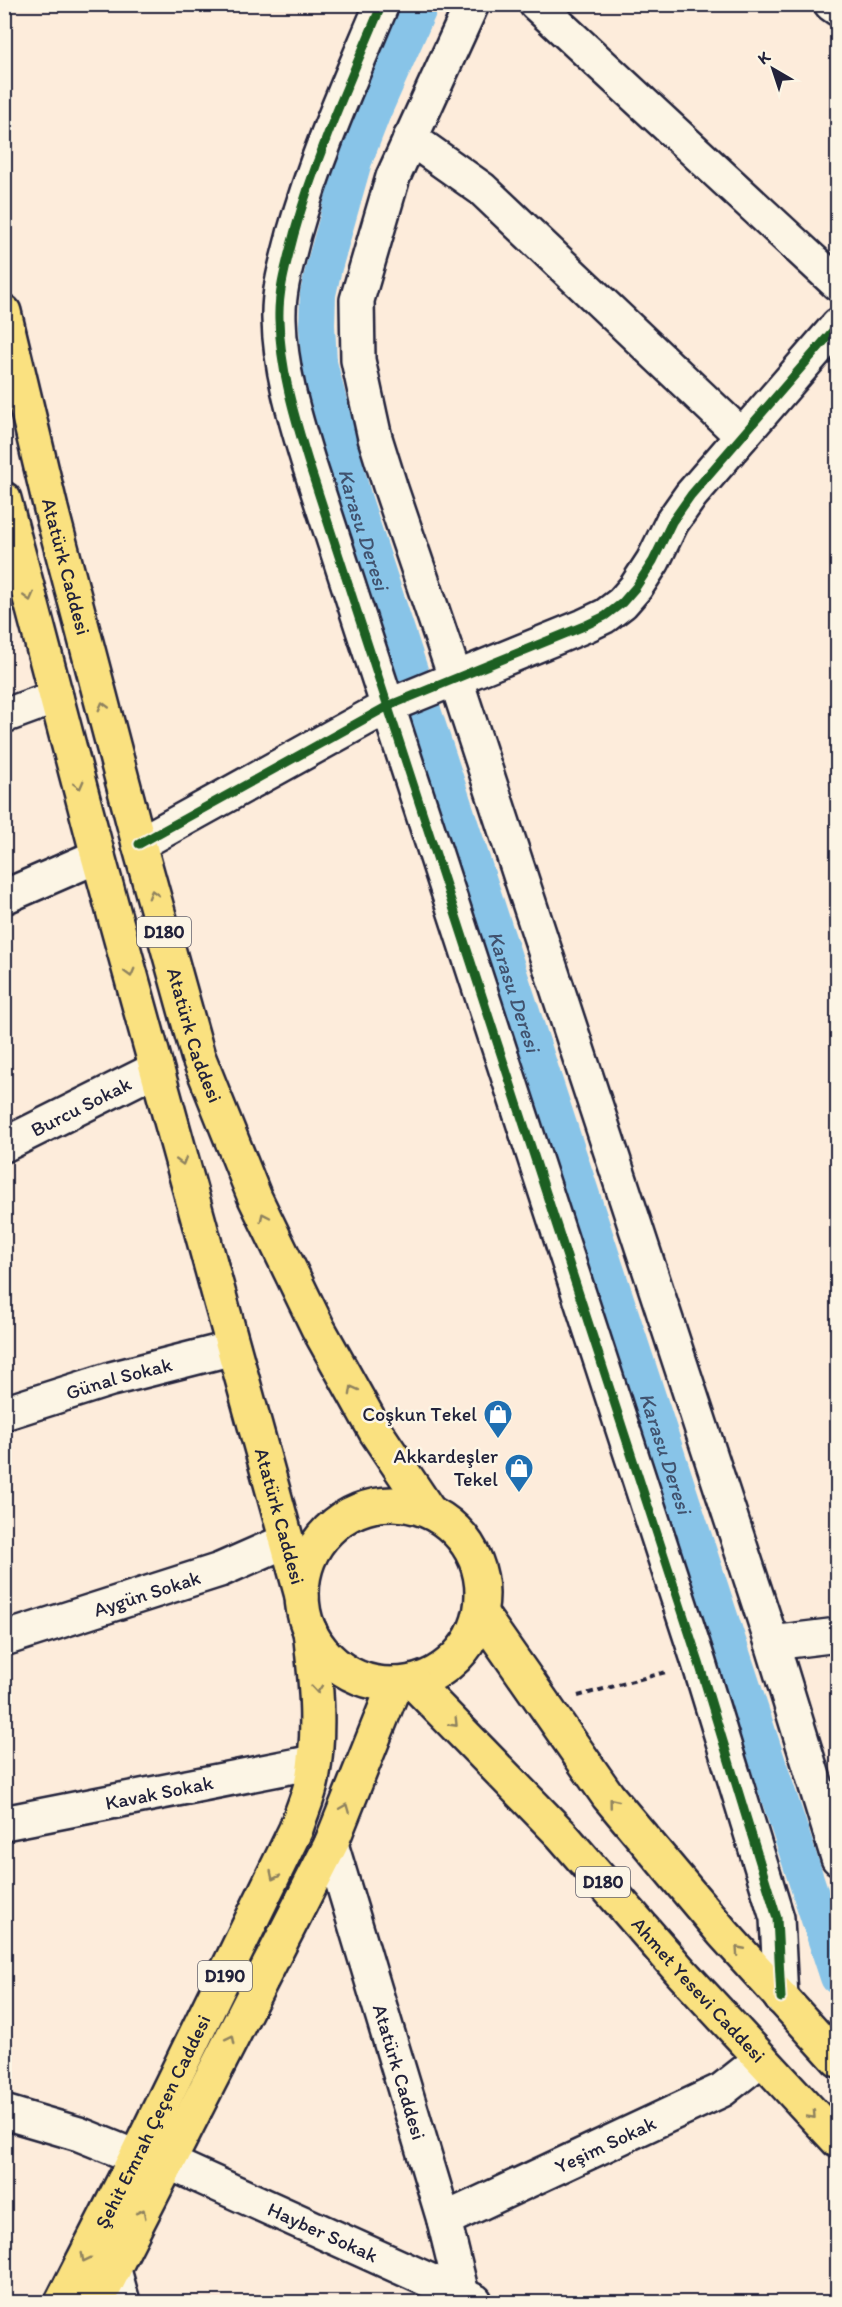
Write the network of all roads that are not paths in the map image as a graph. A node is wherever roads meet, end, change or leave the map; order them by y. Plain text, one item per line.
1 (382, 4) edge
2 (472, 4) edge
3 (536, 4) edge
4 (831, 4) edge
5 (837, 9) edge
6 (410, 138) junction
7 (837, 284) edge
8 (4, 312) edge
9 (837, 325) edge
10 (742, 436) junction
11 (6, 515) edge
12 (456, 677) junction
13 (56, 697) junction
14 (388, 706) junction
15 (4, 716) edge
16 (139, 844) junction
17 (98, 856) junction
18 (4, 897) edge
19 (156, 1069) junction
20 (4, 1145) edge
21 (233, 1348) junction
22 (4, 1413) edge
23 (429, 1511) junction
24 (286, 1541) junction
25 (302, 1596) junction
26 (481, 1614) junction
27 (310, 1630) junction
28 (837, 1635) edge
29 (4, 1639) edge
30 (772, 1643) junction
31 (404, 1683) junction
32 (314, 1762) junction
33 (4, 1823) edge
34 (331, 1845) junction
35 (837, 1858) edge
36 (781, 1998) junction
37 (760, 2060) junction
38 (837, 2060) edge
39 (4, 2112) edge
40 (837, 2142) edge
41 (136, 2157) junction
42 (168, 2162) junction
43 (444, 2220) junction
44 (114, 2270) junction
45 (468, 2300) edge
46 (62, 2302) edge
47 (97, 2302) edge
48 (123, 2302) edge

1 - 14 street
2 - 6 street
3 - 7 street
4 - 5 street
6 - 10 street
6 - 12 street
16 -> 8 highway, Atatürk Caddesi / D180
9 - 10 street
10 - 12 street
11 -> 13 highway, Atatürk Caddesi / D180
12 - 14 street
12 - 30 street
13 - 15 street
13 -> 17 highway, Atatürk Caddesi / D180
14 - 16 street
14 - 36 street
23 -> 16 highway, Atatürk Caddesi / D180
17 - 18 street
17 -> 19 highway, Atatürk Caddesi / D180
19 - 20 street, Burcu Sokak
19 -> 21 highway, Atatürk Caddesi / D180
21 - 22 street, Günal Sokak
21 - 24 highway, Atatürk Caddesi / D180
23 - 25 highway, Atatürk Caddesi
23 - 26 highway, Atatürk Caddesi
24 - 25 highway, Atatürk Caddesi / D180
24 - 29 street, Aygün Sokak
25 - 27 highway, Atatürk Caddesi
26 - 31 highway, Atatürk Caddesi
36 -> 26 highway, D180
27 - 31 highway, Atatürk Caddesi
27 -> 32 highway, Şehit Emrah Çeçen Caddesi / D190
28 - 30 street
30 - 35 street
34 -> 31 highway, Şehit Emrah Çeçen Caddesi / D190
31 -> 37 highway, Ahmet Yesevi Caddesi / D180
32 - 33 street, Kavak Sokak
32 -> 41 highway, Şehit Emrah Çeçen Caddesi / D190
42 -> 34 highway, Şehit Emrah Çeçen Caddesi / D190
34 - 43 street, Atatürk Caddesi
36 - 38 highway, D180
37 -> 40 highway, Ahmet Yesevi Caddesi / D180
37 - 43 street, Yeşim Sokak
39 - 41 street
41 -> 46 highway, Şehit Emrah Çeçen Caddesi / D190
44 -> 42 highway, Şehit Emrah Çeçen Caddesi / D190
42 - 45 street, Hayber Sokak
43 - 45 street, Atatürk Caddesi
44 - 47 highway, Şehit Emrah Çeçen Caddesi / D190
44 - 48 street

